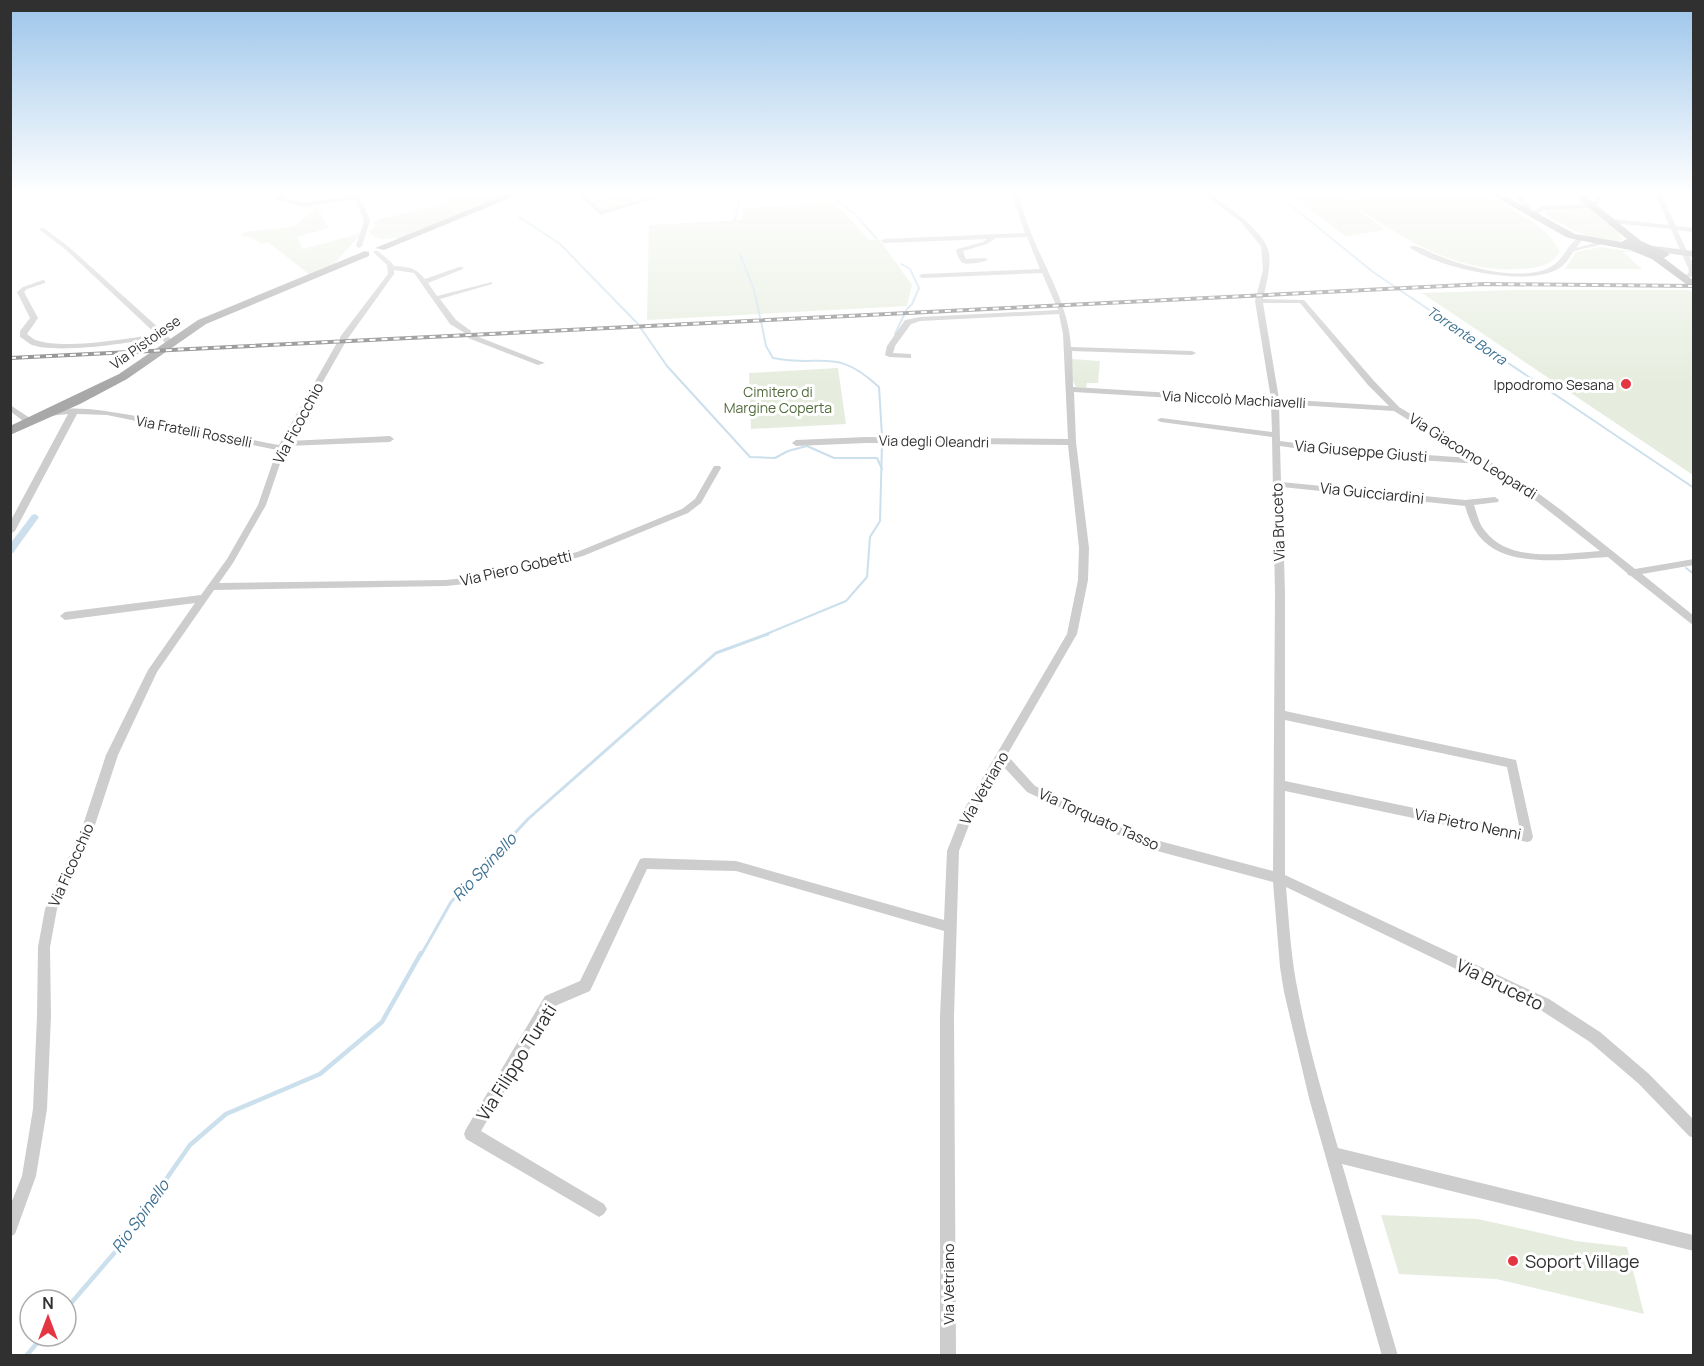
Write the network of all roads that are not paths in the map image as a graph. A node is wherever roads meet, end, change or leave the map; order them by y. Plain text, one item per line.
1 (78, 258) edge
2 (351, 258) edge
3 (383, 258) edge
4 (962, 258) edge
5 (1039, 258) edge
6 (1265, 258) edge
7 (1436, 258) edge
8 (1564, 258) edge
9 (1662, 258) edge
10 (1687, 258) edge
11 (985, 260) dead end
12 (392, 268) junction
13 (460, 268) dead end
14 (1044, 271) junction
15 (922, 276) dead end
16 (1681, 277) junction
17 (43, 282) dead end
18 (424, 282) junction
19 (490, 283) dead end
20 (1694, 286) edge
21 (436, 298) junction
22 (1260, 301) junction
23 (1062, 312) junction
24 (165, 338) junction
25 (1069, 349) junction
26 (1192, 353) dead end
27 (908, 356) dead end
28 (541, 363) dead end
29 (1071, 389) junction
30 (92, 393) junction
31 (1275, 401) junction
32 (10, 407) edge
33 (73, 407) junction
34 (1396, 409) junction
35 (106, 413) junction
36 (1161, 420) dead end
37 (30, 422) junction
38 (10, 431) edge
39 (390, 439) dead end
40 (1276, 439) junction
41 (796, 442) dead end
42 (1072, 442) junction
43 (282, 446) junction
44 (1483, 462) junction
45 (717, 468) dead end
46 (1276, 484) junction
47 (1495, 500) dead end
48 (1468, 502) junction
49 (10, 531) edge
50 (1609, 554) junction
51 (1694, 562) edge
52 (1631, 573) junction
53 (212, 587) junction
54 (205, 598) junction
55 (65, 616) dead end
56 (1694, 622) edge
57 (1279, 714) junction
58 (1002, 758) junction
59 (1280, 785) junction
60 (1279, 878) junction
61 (949, 927) junction
62 (1694, 1131) edge
63 (1333, 1155) junction
64 (599, 1209) dead end
65 (10, 1229) edge
66 (1693, 1243) edge
67 (948, 1356) edge
68 (1390, 1356) edge

1 - 24 street
2 - 24 main road, Via Pistoiese
3 - 12 street
4 - 11 street
5 - 14 street, Via Vetriano
6 - 22 street, Via Bruceto
7 - 8 street
9 - 16 main road
10 - 16 street
12 - 18 street
12 - 43 street, Via Ficocchio
13 - 18 street
14 - 15 street
14 - 23 street, Via Vetriano
16 - 20 main road
17 - 24 street
18 - 21 street
19 - 21 street
21 - 28 street
22 - 31 street, Via Bruceto
22 - 34 street, Via Giacomo Leopardi
23 - 25 street, Via Vetriano
23 - 27 street
24 - 30 main road, Via Pistoiese
25 - 26 street
25 - 29 street, Via Vetriano
29 - 31 street, Via Niccolò Machiavelli
29 - 42 street, Via Vetriano
30 - 33 main road, Via Pistoiese
30 - 35 street
31 - 34 street, Via Niccolò Machiavelli
31 - 40 street, Via Bruceto
32 - 37 street
33 - 35 street, Via Fratelli Rosselli
33 - 37 main road, Via Pistoiese
33 - 49 street
34 - 44 street, Via Giacomo Leopardi
35 - 43 street, Via Fratelli Rosselli
36 - 40 street, Via Giuseppe Giusti
37 - 38 main road, Via Pistoiese
39 - 43 street, Via Fratelli Rosselli
40 - 44 street, Via Giuseppe Giusti
40 - 46 street, Via Bruceto
41 - 42 street, Via degli Oleandri
42 - 58 street, Via Vetriano
43 - 53 street, Via Ficocchio
44 - 50 street, Via Giacomo Leopardi
45 - 53 street, Via Piero Gobetti
46 - 48 street, Via Guicciardini
46 - 57 street, Via Bruceto
47 - 48 street, Via Guicciardini
48 - 50 street
50 - 52 street, Via Giacomo Leopardi
51 - 52 street
52 - 56 street, Via Giacomo Leopardi
53 - 54 street, Via Ficocchio
54 - 55 street
54 - 65 street, Via Ficocchio
57 - 59 street, Via Bruceto
57 - 59 street, Via Pietro Nenni
58 - 60 street, Via Torquato Tasso
58 - 61 street, Via Vetriano
59 - 60 street, Via Bruceto
60 - 62 street, Via Bruceto
60 - 63 street, Via Bruceto
61 - 64 street, Via Filippo Turati
61 - 67 street, Via Vetriano
63 - 66 street
63 - 68 street, Via Bruceto

